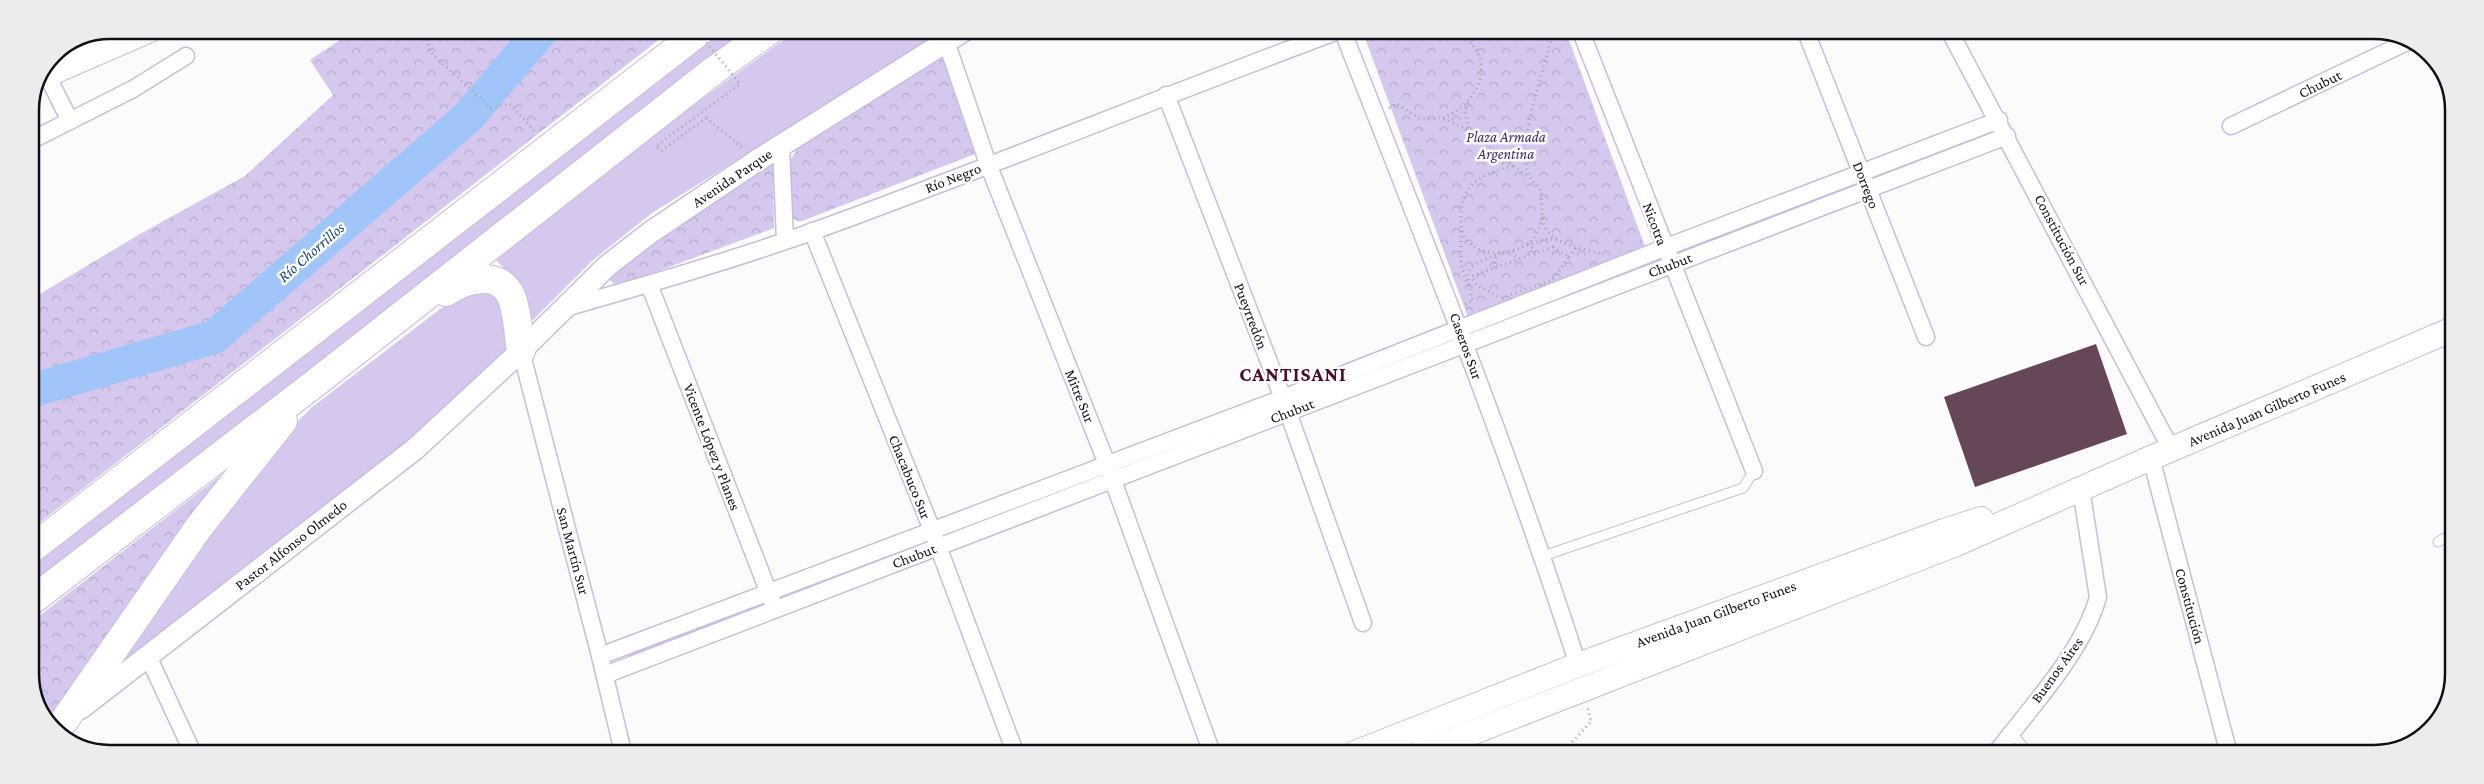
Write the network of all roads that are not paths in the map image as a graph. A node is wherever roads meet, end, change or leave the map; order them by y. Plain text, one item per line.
1 (129, 39) edge
2 (688, 39) edge
3 (758, 39) edge
4 (949, 39) edge
5 (955, 39) edge
6 (1319, 39) edge
7 (1346, 39) edge
8 (1584, 39) edge
9 (1809, 39) edge
10 (1954, 39) edge
11 (2402, 44) edge
12 (186, 56) dead end
13 (48, 75) edge
14 (46, 78) edge
15 (1166, 95) junction
16 (1998, 120) junction
17 (70, 121) junction
18 (2231, 126) dead end
19 (39, 136) edge
20 (2007, 136) junction
21 (781, 145) junction
22 (988, 164) junction
23 (1861, 173) junction
24 (1868, 189) junction
25 (812, 232) junction
26 (786, 240) junction
27 (1664, 248) junction
28 (1671, 265) junction
29 (649, 284) junction
30 (563, 308) junction
31 (1460, 328) junction
32 (2445, 332) edge
33 (1926, 337) dead end
34 (1465, 344) junction
35 (521, 351) junction
36 (318, 380) junction
37 (1286, 405) junction
38 (2161, 454) junction
39 (1107, 464) junction
40 (1754, 472) joint
41 (1113, 480) junction
42 (2081, 489) junction
43 (932, 530) junction
44 (2445, 538) edge
45 (2438, 542) dead end
46 (39, 543) edge
47 (938, 547) junction
48 (1543, 556) junction
49 (768, 592) junction
50 (39, 595) edge
51 (775, 610) junction
52 (1363, 623) dead end
53 (147, 654) junction
54 (600, 656) junction
55 (1578, 665) junction
56 (605, 675) junction
57 (1459, 711) junction
58 (59, 725) edge
59 (2011, 732) junction
60 (1468, 734) junction
61 (189, 745) edge
62 (621, 745) edge
63 (1012, 745) edge
64 (1209, 745) edge
65 (1375, 745) edge
66 (1440, 745) edge
67 (2002, 745) edge
68 (2022, 745) edge
69 (2227, 745) edge

1 - 13 main road
2 - 46 highway
3 - 36 highway
4 - 21 street, Avenida Parque
5 - 22 street, Mitre Sur
6 - 15 street, Río Negro
7 - 31 street, Caseros Sur
8 - 27 street, Nicotra
9 - 23 street, Dorrego
10 - 16 street, Constitución Sur
11 - 18 street, Chubut
12 - 17 street
14 - 17 street
15 - 22 street, Río Negro
15 - 37 street, Pueyrredón
16 - 20 street, Constitución Sur
16 - 23 street, Chubut
17 - 19 street
20 - 24 street, Chubut
20 - 38 street, Constitución Sur
21 - 26 street
21 - 30 street, Avenida Parque
22 - 25 street, Río Negro
22 - 39 street, Mitre Sur
23 - 24 street, Dorrego
23 - 27 street, Chubut
24 - 28 street, Chubut
24 - 33 street, Dorrego
25 - 26 street, Río Negro
25 - 43 street, Chacabuco Sur
26 - 29 street, Río Negro
27 - 28 street, Nicotra
27 - 31 street, Chubut
28 - 34 street, Chubut
28 - 40 street, Nicotra
29 - 30 street, Río Negro
29 - 49 street, Vicente López y Planes
30 - 35 street, Avenida Parque
31 - 34 street, Caseros Sur
31 - 37 street, Chubut
32 - 38 main road, Avenida Juan Gilberto Funes
34 - 37 street, Chubut
34 - 48 street, Caseros Sur
35 - 36 highway
35 - 53 street, Pastor Alfonso Olmedo
35 - 54 street, San Martín Sur
36 - 50 highway
36 - 58 highway
37 - 39 street, Chubut
37 - 41 street, Chubut
37 - 52 street, Pueyrredón
38 - 42 main road, Avenida Juan Gilberto Funes
38 - 69 street, Constitución
39 - 41 street, Mitre Sur
39 - 43 street, Chubut
40 - 48 lane
41 - 47 street, Chubut
41 - 64 street, Mitre Sur
42 - 55 main road, Avenida Juan Gilberto Funes
42 - 59 street, Buenos Aires
42 - 60 main road, Avenida Juan Gilberto Funes
43 - 47 street, Chacabuco Sur
43 - 49 street, Chubut
44 - 45 lane
47 - 51 street, Chubut
47 - 63 street, Chacabuco Sur
48 - 55 street, Caseros Sur
49 - 51 street, Vicente López y Planes
49 - 54 street, Chubut
51 - 56 street, Chubut
53 - 58 street, Pastor Alfonso Olmedo
53 - 61 street
54 - 56 street, San Martín Sur
55 - 57 main road, Avenida Juan Gilberto Funes
56 - 62 street, San Martín Sur
57 - 60 main road
57 - 65 main road, Avenida Juan Gilberto Funes
59 - 67 street, Buenos Aires
59 - 68 lane
60 - 66 main road, Avenida Juan Gilberto Funes

